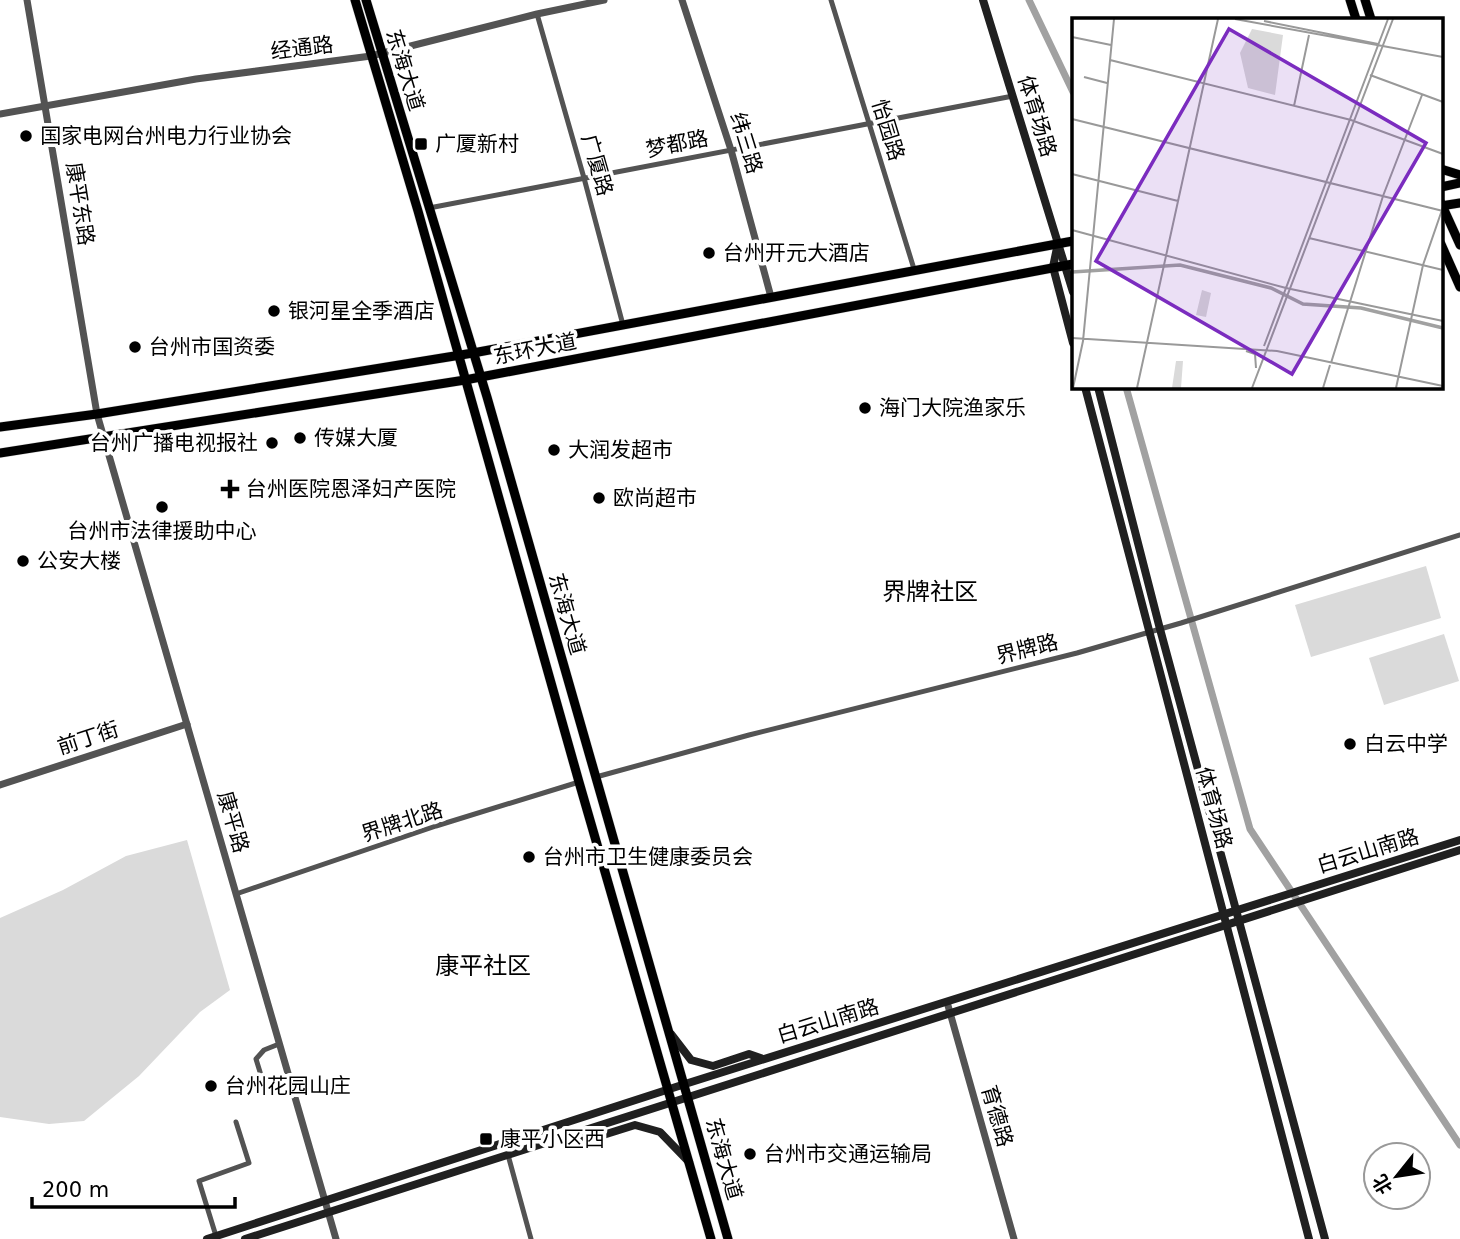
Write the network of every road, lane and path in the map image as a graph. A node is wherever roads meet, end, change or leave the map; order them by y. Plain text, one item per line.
1 (27, 0) edge
2 (355, 0) edge
3 (366, 0) edge
4 (604, 0) edge
5 (682, 0) edge
6 (831, 0) edge
7 (983, 0) edge
8 (1350, 0) edge
9 (1365, 0) edge
10 (537, 14) junction
11 (1356, 18) edge
12 (1371, 18) edge
13 (382, 54) junction
14 (371, 56) junction
15 (1013, 96) junction
16 (46, 106) junction
17 (0, 114) edge
18 (869, 124) junction
19 (731, 150) junction
20 (1442, 169) edge
21 (1460, 175) edge
22 (584, 178) junction
23 (1460, 183) edge
24 (1442, 187) edge
25 (1460, 203) edge
26 (1442, 205) edge
27 (1442, 207) edge
28 (429, 208) junction
29 (1072, 241) edge
30 (1058, 243) junction
31 (1460, 245) edge
32 (1442, 246) edge
33 (1442, 258) edge
34 (1070, 264) edge
35 (1054, 267) junction
36 (914, 269) junction
37 (1072, 283) edge
38 (1460, 288) edge
39 (771, 297) junction
40 (623, 325) junction
41 (1072, 339) edge
42 (473, 353) junction
43 (459, 355) junction
44 (480, 377) junction
45 (466, 380) junction
46 (1085, 388) edge
47 (1098, 388) edge
48 (97, 414) junction
49 (0, 427) edge
50 (104, 437) junction
51 (0, 453) edge
52 (1460, 535) edge
53 (1160, 629) junction
54 (1149, 633) junction
55 (187, 724) junction
56 (596, 777) junction
57 (579, 782) junction
58 (0, 785) edge
59 (1460, 840) edge
60 (1460, 850) edge
61 (1312, 892) junction
62 (236, 894) junction
63 (1237, 915) junction
64 (1225, 919) junction
65 (947, 1002) junction
66 (950, 1012) junction
67 (669, 1032) junction
68 (279, 1044) junction
69 (763, 1059) junction
70 (291, 1084) junction
71 (685, 1084) junction
72 (667, 1090) junction
73 (688, 1096) junction
74 (671, 1102) junction
75 (236, 1122) dead end
76 (559, 1139) junction
77 (508, 1155) junction
78 (689, 1162) junction
79 (326, 1202) junction
80 (329, 1213) junction
81 (211, 1238) edge
82 (245, 1239) edge
83 (336, 1239) edge
84 (531, 1239) edge
85 (711, 1239) edge
86 (728, 1239) edge
87 (1014, 1239) edge
88 (1309, 1239) edge
89 (1325, 1239) edge

1 - 16 street, 康平东路
2 - 14 main road, 东海大道
3 - 13 main road, 东海大道
4 - 10 street, 经通路
5 - 19 street, 纬三路
6 - 18 street, 怡园路
7 - 15 main road, 体育场路
8 - 11 main road
9 - 12 main road
10 - 13 street, 经通路
10 - 22 street, 广厦路
13 - 14 street, 经通路
13 - 28 main road, 东海大道
14 - 16 street, 经通路
14 - 43 main road, 东海大道
15 - 18 street, 梦都路
15 - 30 main road, 体育场路
16 - 17 street, 经通路
16 - 48 street, 康平东路
18 - 19 street, 梦都路
18 - 36 street, 怡园路
19 - 22 street, 梦都路
19 - 39 street, 纬三路
20 - 21 main road
22 - 28 street, 梦都路
22 - 40 street, 广厦路
23 - 24 main road
25 - 26 main road
27 - 31 main road
28 - 42 main road, 东海大道
29 - 30 main road, 东环大道
30 - 34 main road, 体育场路
30 - 35 main road, 体育场路
30 - 36 main road, 东环大道
32 - 38 main road
33 - 38 main road
34 - 35 main road, 东环大道
34 - 37 main road, 体育场路
35 - 41 main road, 体育场路
35 - 44 main road, 东环大道
36 - 39 main road, 东环大道
39 - 40 main road, 东环大道
40 - 42 main road, 东环大道
42 - 43 main road, 东环大道
42 - 44 main road, 东海大道
43 - 45 main road, 东海大道
43 - 48 main road, 东环大道
44 - 45 main road, 东环大道
44 - 56 main road, 东海大道
45 - 50 main road, 东环大道
45 - 57 main road, 东海大道
46 - 54 main road, 体育场路
47 - 53 main road, 体育场路
48 - 49 main road, 东环大道
48 - 50 street, 康平路
50 - 51 main road, 东环大道
50 - 55 street, 康平路
52 - 53 street, 界牌路
53 - 54 street, 界牌路
53 - 63 main road, 体育场路
54 - 56 street, 界牌路
54 - 64 main road, 体育场路
55 - 58 street, 前丁街
55 - 62 street, 康平路
56 - 67 main road, 东海大道
57 - 62 street, 界牌北路
57 - 72 main road, 东海大道
59 - 61 main road, 白云山南路
60 - 61 main road, 白云山南路
61 - 63 main road, 白云山南路
62 - 68 street, 康平路
63 - 64 main road, 白云山南路
63 - 89 main road, 体育场路
64 - 65 main road, 白云山南路
64 - 66 main road, 白云山南路
64 - 88 main road, 体育场路
65 - 66 street, 育德路
65 - 69 main road, 白云山南路
66 - 73 main road, 白云山南路
66 - 87 street, 育德路
67 - 69 main road
67 - 71 main road, 东海大道
68 - 70 street, 康平路
68 - 70 street
69 - 71 main road, 白云山南路
70 - 79 street, 康平路
71 - 72 main road, 白云山南路
71 - 73 main road, 东海大道
72 - 74 main road, 东海大道
72 - 79 main road, 白云山南路
73 - 74 main road, 白云山南路
73 - 86 main road, 东海大道
74 - 76 main road, 白云山南路
74 - 78 main road, 东海大道
75 - 81 street
76 - 77 main road, 白云山南路
76 - 78 main road
77 - 80 main road, 白云山南路
77 - 84 street
78 - 85 main road, 东海大道
79 - 80 street, 康平路
79 - 81 main road, 白云山南路
80 - 82 main road, 白云山南路
80 - 83 street, 康平路

